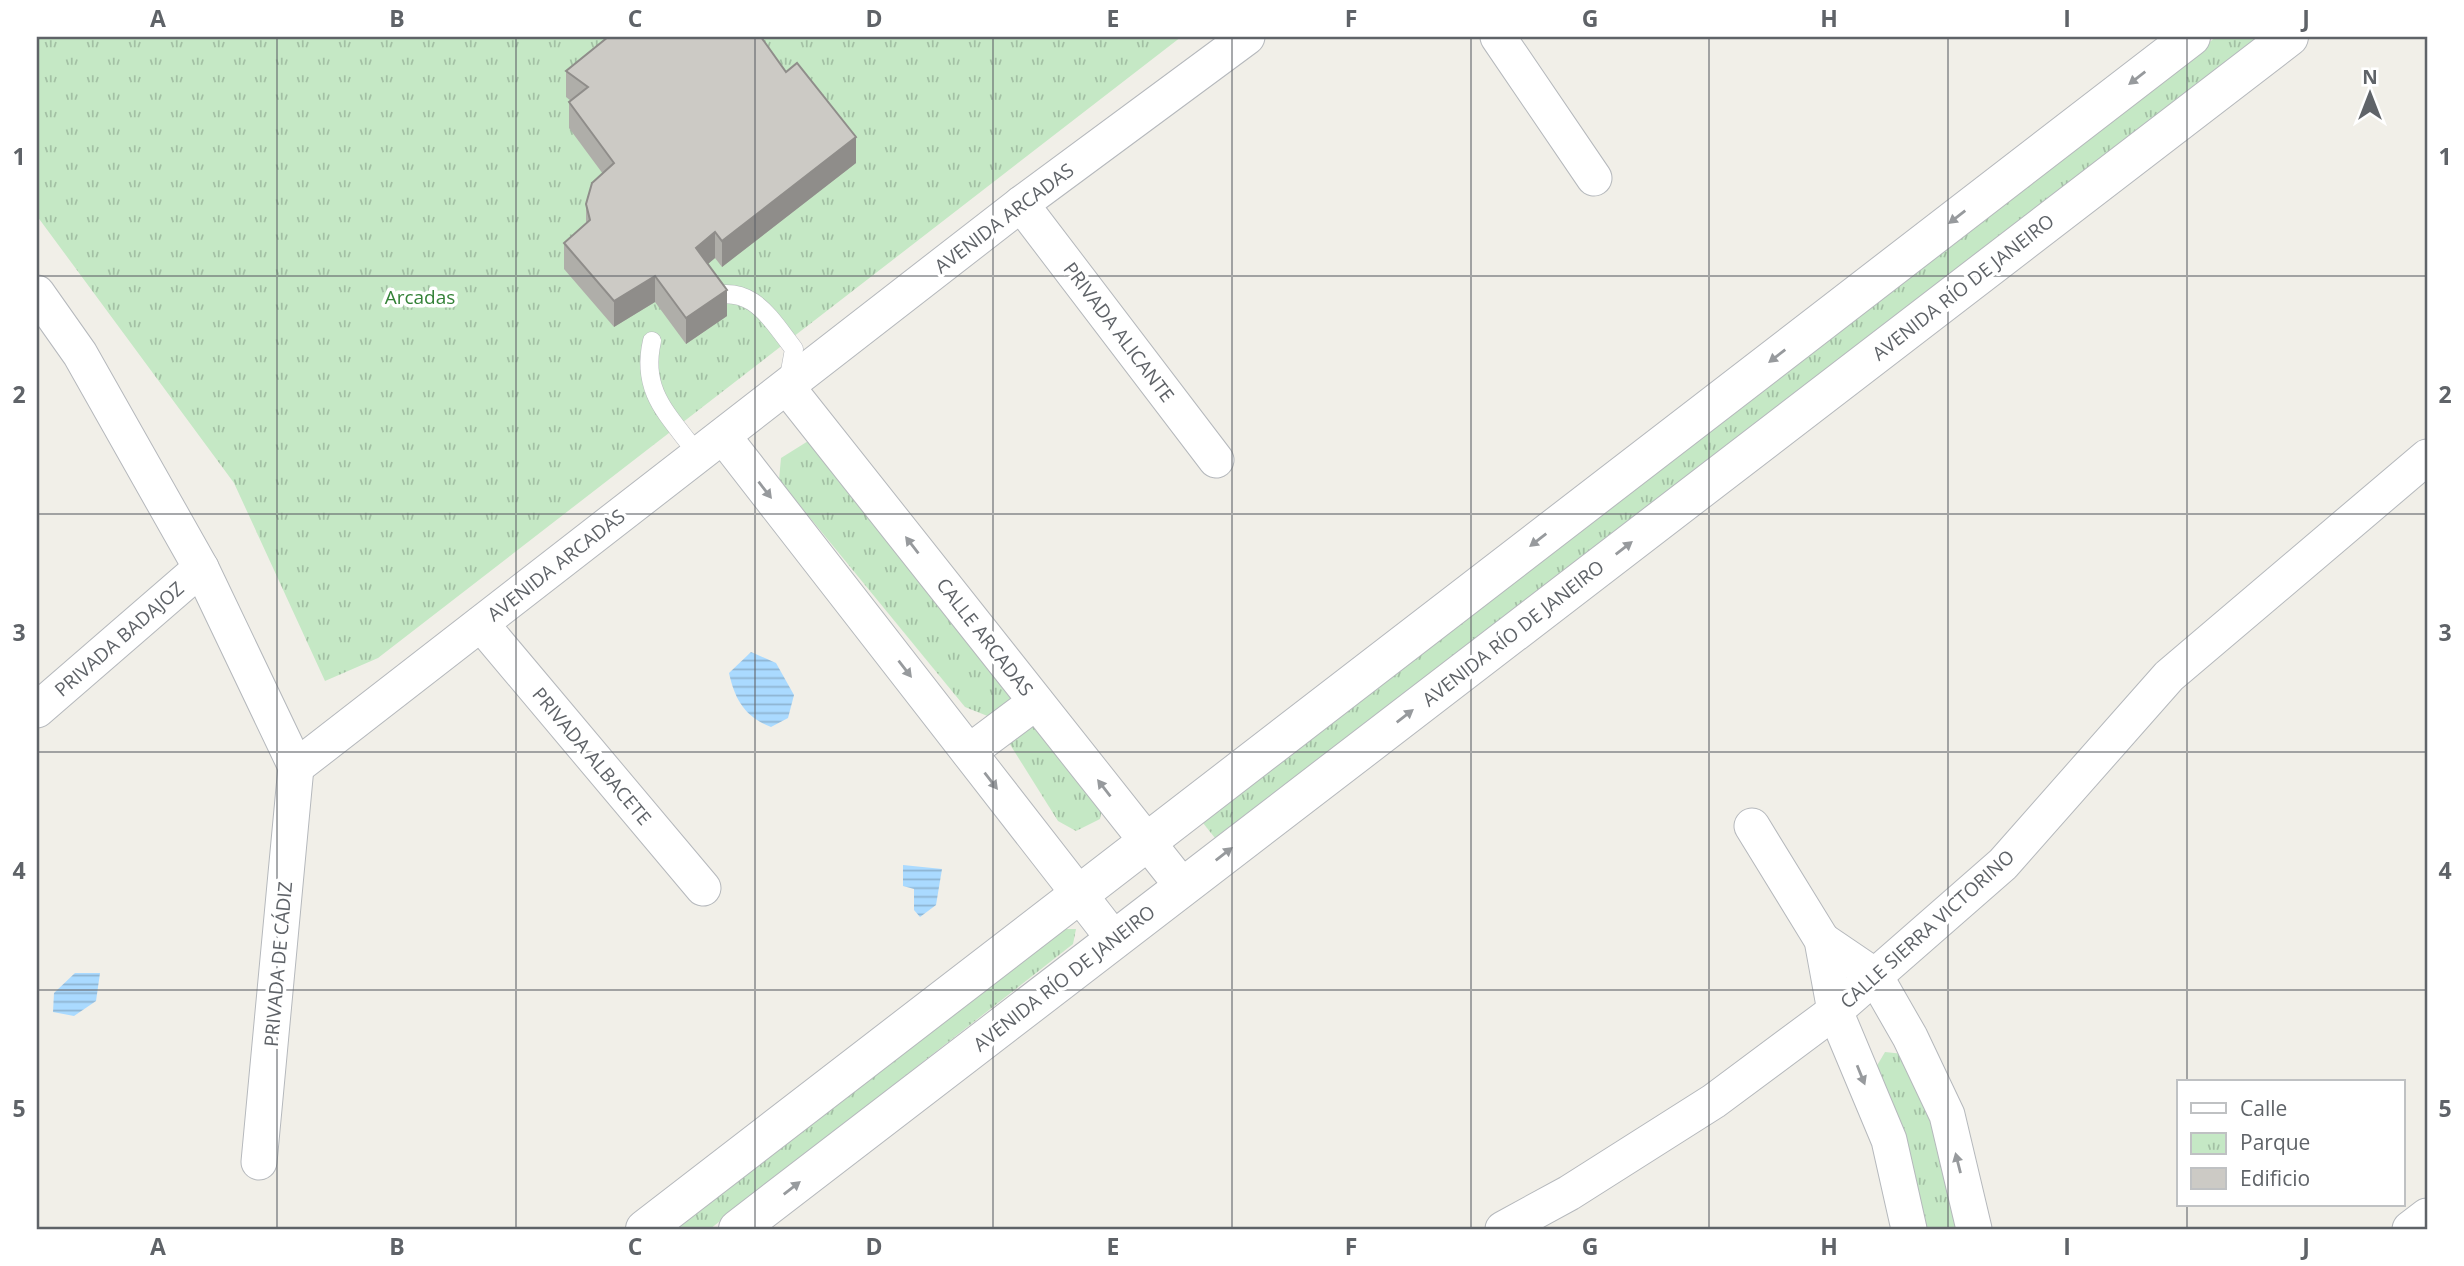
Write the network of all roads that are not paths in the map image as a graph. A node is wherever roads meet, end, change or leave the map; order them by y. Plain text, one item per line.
1 (1247, 37) edge
2 (1498, 37) edge
3 (2191, 37) edge
4 (2290, 37) edge
5 (1594, 178) dead end
6 (1021, 204) junction
7 (37, 293) edge
8 (705, 298) edge
9 (652, 341) dead end
10 (787, 387) junction
11 (711, 445) junction
12 (2427, 457) edge
13 (1216, 460) dead end
14 (201, 568) junction
15 (481, 624) junction
16 (1036, 702) junction
17 (37, 710) edge
18 (969, 752) junction
19 (296, 766) junction
20 (1752, 826) dead end
21 (1147, 842) junction
22 (1183, 887) junction
23 (703, 888) dead end
24 (1079, 893) junction
25 (1114, 939) junction
26 (1822, 940) junction
27 (1875, 976) junction
28 (1835, 1011) junction
29 (259, 1162) dead end
30 (2427, 1216) edge
31 (645, 1229) edge
32 (738, 1229) edge
33 (1503, 1229) edge
34 (1909, 1229) edge
35 (1974, 1229) edge
36 (2410, 1229) edge

1 - 6 street, AVENIDA ARCADAS
2 - 5 street
3 -> 21 street
22 -> 4 street, AVENIDA RÍO DE JANEIRO
6 - 10 street, AVENIDA ARCADAS
6 - 13 street, PRIVADA ALICANTE
7 - 14 street
8 - 10 lane
9 - 11 lane
10 - 11 street, AVENIDA ARCADAS
16 -> 10 street, CALLE ARCADAS
11 - 15 street, AVENIDA ARCADAS
11 -> 18 street
12 - 27 street, CALLE SIERRA VICTORINO
14 - 17 street, PRIVADA BADAJOZ
14 - 19 street
15 - 19 street, AVENIDA ARCADAS
15 - 23 street, PRIVADA ALBACETE
16 - 18 street
21 -> 16 street, CALLE ARCADAS
18 -> 24 street
19 - 29 street, PRIVADA DE CÁDIZ
20 - 26 street
21 - 22 street, CALLE ARCADAS
21 - 24 street
22 - 25 street, AVENIDA RÍO DE JANEIRO
24 - 25 street
24 - 31 street
32 -> 25 street, AVENIDA RÍO DE JANEIRO
26 - 27 street
26 - 28 street
27 - 28 street, CALLE SIERRA VICTORINO
35 -> 27 street
28 - 33 street, CALLE SIERRA VICTORINO
28 -> 34 street
30 - 36 street

